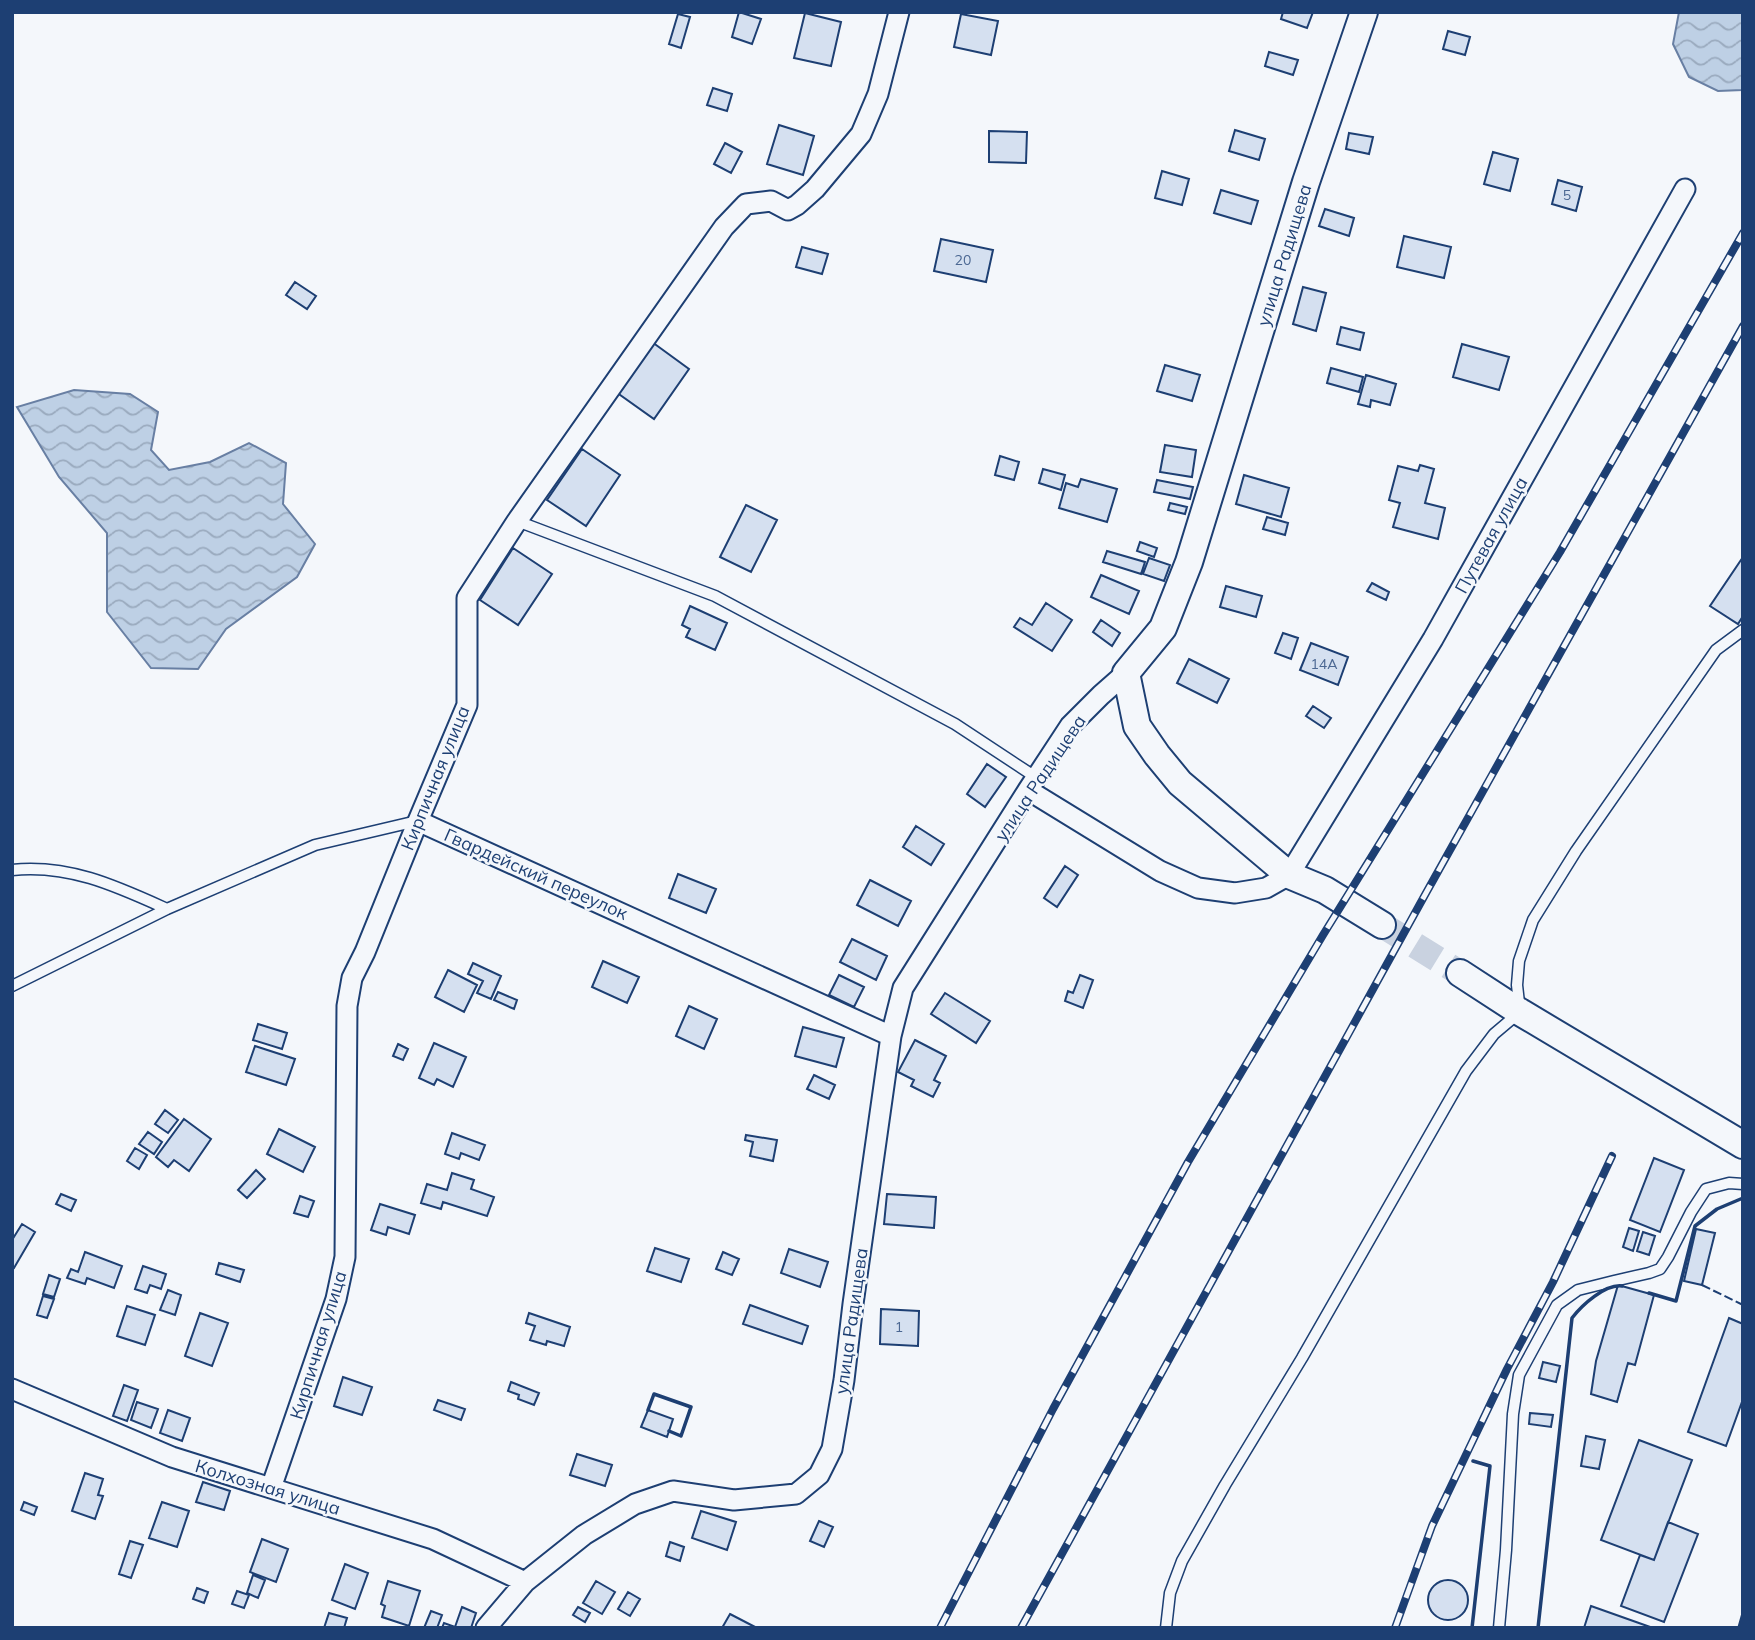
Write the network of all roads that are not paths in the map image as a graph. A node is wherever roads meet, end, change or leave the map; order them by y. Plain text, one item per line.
1 (899, 12) edge
2 (1364, 12) edge
3 (1685, 189) dead end
4 (517, 520) junction
5 (1743, 630) edge
6 (1126, 673) junction
7 (1033, 784) junction
8 (418, 821) junction
9 (12, 870) edge
10 (1289, 875) junction
11 (167, 909) junction
12 (1382, 925) tunnel mouth
13 (1460, 973) tunnel mouth
14 (12, 986) edge
15 (1520, 1012) junction
16 (891, 1035) junction
17 (1743, 1145) edge
18 (1743, 1184) edge
19 (12, 1389) edge
20 (271, 1488) junction
21 (525, 1582) junction
22 (486, 1628) edge
23 (1166, 1628) edge
24 (1499, 1628) edge

1 - 4 street, Кирпичная улица
2 - 6 street, улица Радищева
3 - 10 street, Путевая улица
4 - 7 lane
4 - 8 street, Кирпичная улица
5 - 15 lane
6 - 7 street, улица Радищева
6 - 10 street
7 - 10 street
7 - 16 street, улица Радищева
8 - 11 lane
8 - 16 street, Гвардейский переулок
8 - 20 street, Кирпичная улица
9 - 11 lane
10 - 12 street
11 - 14 lane
13 - 15 street
15 - 17 street
15 - 23 lane
16 - 21 street, улица Радищева
18 - 24 lane
19 - 20 street, Колхозная улица
20 - 21 street, Колхозная улица
21 - 22 street

